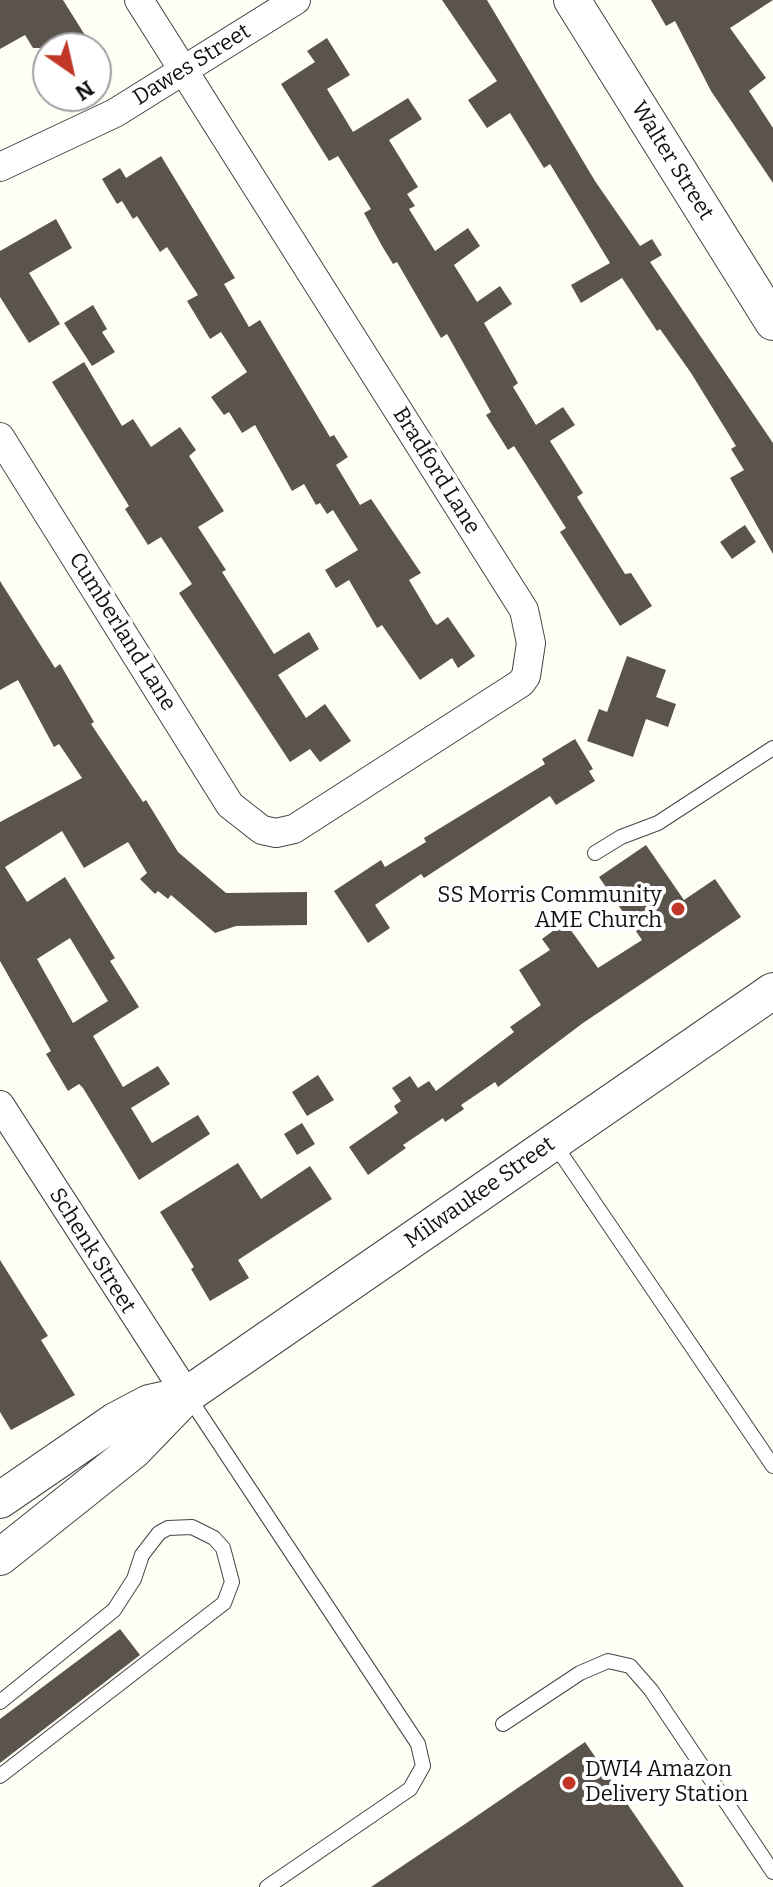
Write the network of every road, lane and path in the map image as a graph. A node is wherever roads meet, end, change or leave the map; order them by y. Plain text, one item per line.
1 (139, 0) edge
2 (296, 0) edge
3 (572, 0) edge
4 (183, 72) junction
5 (0, 167) edge
6 (773, 322) edge
7 (0, 437) edge
8 (773, 748) edge
9 (250, 823) joint
10 (595, 853) dead end
11 (773, 991) edge
12 (0, 1105) edge
13 (553, 1142) junction
14 (187, 1395) junction
15 (773, 1466) edge
16 (0, 1500) edge
17 (0, 1557) edge
18 (0, 1702) edge
19 (503, 1724) dead end
20 (0, 1776) edge
21 (773, 1872) edge
22 (267, 1887) edge

1 - 4 street, Bradford Lane
2 - 4 street, Dawes Street
3 - 6 street, Walter Street
4 - 5 street, Dawes Street
4 - 9 street, Bradford Lane
7 - 9 street, Cumberland Lane
8 - 10 lane
11 - 13 street, Milwaukee Street
12 - 14 street, Schenk Street
13 - 14 street, Milwaukee Street
13 - 15 lane
14 - 16 street, Milwaukee Street
14 - 17 street, Milwaukee Street
14 - 22 lane
18 - 20 lane
19 - 21 lane

